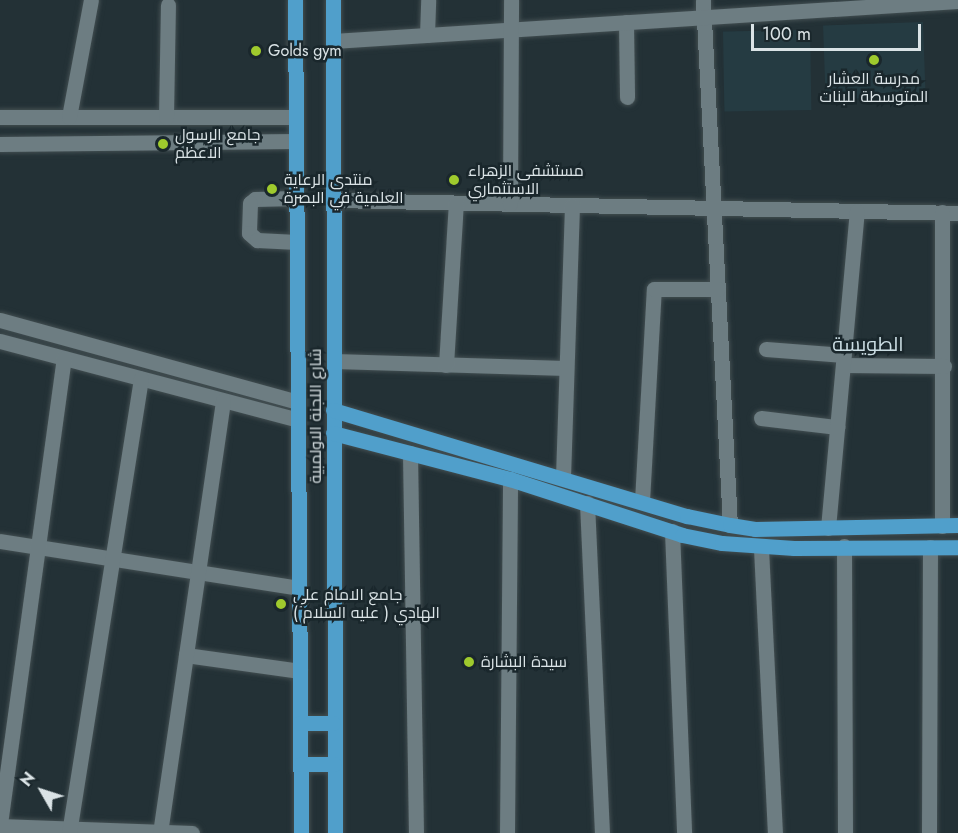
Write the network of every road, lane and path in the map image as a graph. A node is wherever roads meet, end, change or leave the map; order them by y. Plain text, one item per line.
1 (91, 0) edge
2 (295, 0) edge
3 (333, 0) edge
4 (428, 0) edge
5 (511, 0) edge
6 (703, 0) edge
7 (958, 1) edge
8 (888, 3) edge
9 (168, 4) dead end
10 (704, 17) junction
11 (626, 22) junction
12 (511, 30) junction
13 (427, 35) junction
14 (333, 41) junction
15 (627, 98) dead end
16 (0, 117) edge
17 (69, 117) junction
18 (166, 117) junction
19 (296, 117) junction
20 (296, 141) junction
21 (0, 144) edge
22 (296, 198) junction
23 (333, 200) junction
24 (456, 203) junction
25 (510, 204) junction
26 (572, 205) junction
27 (714, 208) junction
28 (857, 211) junction
29 (942, 212) junction
30 (958, 213) edge
31 (297, 242) junction
32 (718, 289) junction
33 (0, 320) edge
34 (0, 341) edge
35 (766, 349) dead end
36 (64, 358) junction
37 (843, 360) junction
38 (334, 361) junction
39 (157, 363) junction
40 (446, 364) junction
41 (944, 366) junction
42 (566, 368) junction
43 (147, 380) junction
44 (223, 401) junction
45 (298, 402) junction
46 (333, 410) junction
47 (761, 418) dead end
48 (298, 420) junction
49 (951, 422) edge
50 (837, 427) junction
51 (333, 433) junction
52 (410, 453) junction
53 (563, 477) junction
54 (510, 479) junction
55 (642, 501) junction
56 (587, 503) junction
57 (687, 516) junction
58 (730, 525) junction
59 (950, 526) edge
60 (828, 528) junction
61 (677, 533) junction
62 (0, 541) edge
63 (844, 546) junction
64 (930, 547) junction
65 (958, 547) edge
66 (40, 548) junction
67 (761, 548) junction
68 (111, 559) junction
69 (198, 572) junction
70 (299, 588) junction
71 (186, 655) junction
72 (300, 671) junction
73 (300, 723) junction
74 (333, 723) junction
75 (301, 764) junction
76 (334, 764) junction
77 (0, 825) edge
78 (70, 831) edge
79 (160, 832) edge
80 (192, 833) edge
81 (301, 833) edge
82 (335, 833) edge
83 (416, 833) edge
84 (507, 833) edge
85 (602, 833) edge
86 (684, 833) edge
87 (775, 833) edge
88 (845, 833) edge
89 (929, 833) edge

1 - 17 street
2 - 19 main road, شارع اللجنة الاولمبية
3 - 14 main road, شارع اللجنة الاولمبية
4 - 13 street
5 - 12 street
6 - 10 street
7 - 8 street
8 - 10 street
9 - 18 street
10 - 11 street
10 - 27 street
11 - 12 street
11 - 15 street
12 - 13 street
12 - 25 street
13 - 14 street
14 - 23 main road, شارع اللجنة الاولمبية
16 - 17 street
17 - 18 street
18 - 19 street
19 - 20 main road, شارع اللجنة الاولمبية
20 - 21 street
20 - 22 main road, شارع اللجنة الاولمبية
22 - 31 main road, شارع اللجنة الاولمبية
22 - 31 street
23 - 24 street
23 - 38 main road, شارع اللجنة الاولمبية
24 - 25 street
24 - 40 street
25 - 26 street
26 - 27 street
26 - 42 street
27 - 28 street
27 - 32 street
28 - 29 street
28 - 37 street
29 - 30 street
29 - 41 street
31 - 45 main road, شارع اللجنة الاولمبية
32 - 55 street
32 - 58 street
33 - 39 street
34 - 36 street
35 - 37 street
36 - 43 street
36 - 66 street
37 - 41 street
37 - 50 street
38 - 40 street
38 - 46 main road, شارع اللجنة الاولمبية
39 - 43 street
39 - 45 street
40 - 42 street
41 - 49 street
42 - 53 street
43 - 44 street
43 - 68 street
44 - 48 street
44 - 69 street
45 - 48 main road, شارع اللجنة الاولمبية
46 - 51 main road, شارع اللجنة الاولمبية
46 - 53 main road
47 - 50 street
48 - 70 main road, شارع اللجنة الاولمبية
49 - 59 street
50 - 60 street
51 - 52 main road
51 - 74 main road, شارع اللجنة الاولمبية
52 - 54 main road
52 - 83 street
53 - 55 main road
54 - 56 main road
54 - 84 street
55 - 57 main road
56 - 61 main road
56 - 85 street
57 - 58 main road
57 - 61 main road
58 - 60 main road
59 - 60 main road
61 - 67 main road
61 - 86 street
62 - 66 street
63 - 64 main road
63 - 67 main road
63 - 88 street
64 - 65 main road
64 - 89 street
66 - 68 street
66 - 77 street
67 - 87 street
68 - 69 street
68 - 78 street
69 - 70 street
69 - 71 street
70 - 72 main road, شارع اللجنة الاولمبية
71 - 72 street
71 - 79 street
72 - 73 main road, شارع اللجنة الاولمبية
73 - 74 main road
73 - 75 main road, شارع اللجنة الاولمبية
74 - 76 main road, شارع اللجنة الاولمبية
75 - 76 main road
75 - 81 main road, شارع اللجنة الاولمبية
76 - 82 main road, شارع اللجنة الاولمبية
77 - 78 street
78 - 79 street
79 - 80 street

